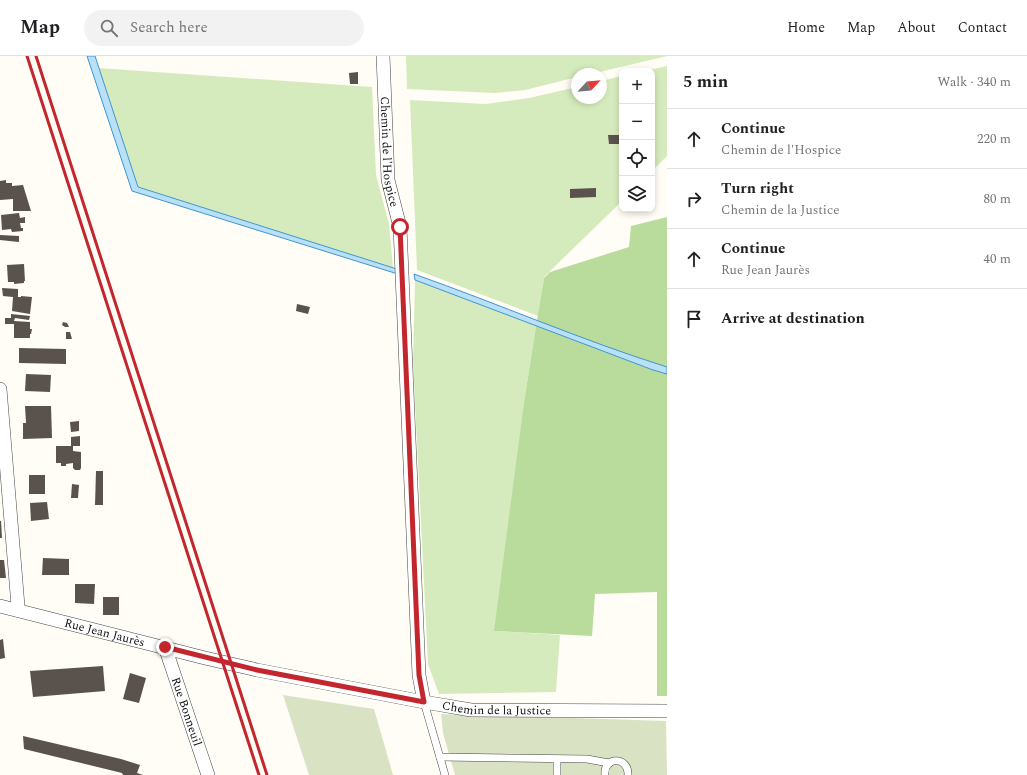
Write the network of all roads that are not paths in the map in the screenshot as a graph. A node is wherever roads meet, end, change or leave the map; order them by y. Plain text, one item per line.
1 (383, 56) edge
2 (0, 389) edge
3 (0, 606) edge
4 (17, 610) junction
5 (165, 647) junction
6 (257, 670) joint
7 (424, 702) junction
8 (667, 711) edge
9 (440, 757) junction
10 (557, 759) junction
11 (609, 763) junction
12 (208, 775) edge
13 (445, 775) edge
14 (558, 775) edge
15 (605, 775) edge
16 (628, 775) edge

1 - 7 street, Chemin de l'Hospice
2 - 4 street
3 - 4 street, Rue Jean Jaurès
4 - 5 street, Rue Jean Jaurès
5 - 6 street, Rue Jean Jaurès
5 - 12 street, Rue Bonneuil
6 - 7 street, Chemin de la Justice
7 - 8 street, Chemin de la Justice
7 - 9 lane
9 - 10 lane
9 - 13 lane
10 - 11 lane
10 - 14 lane
11 - 15 lane
11 - 16 lane

